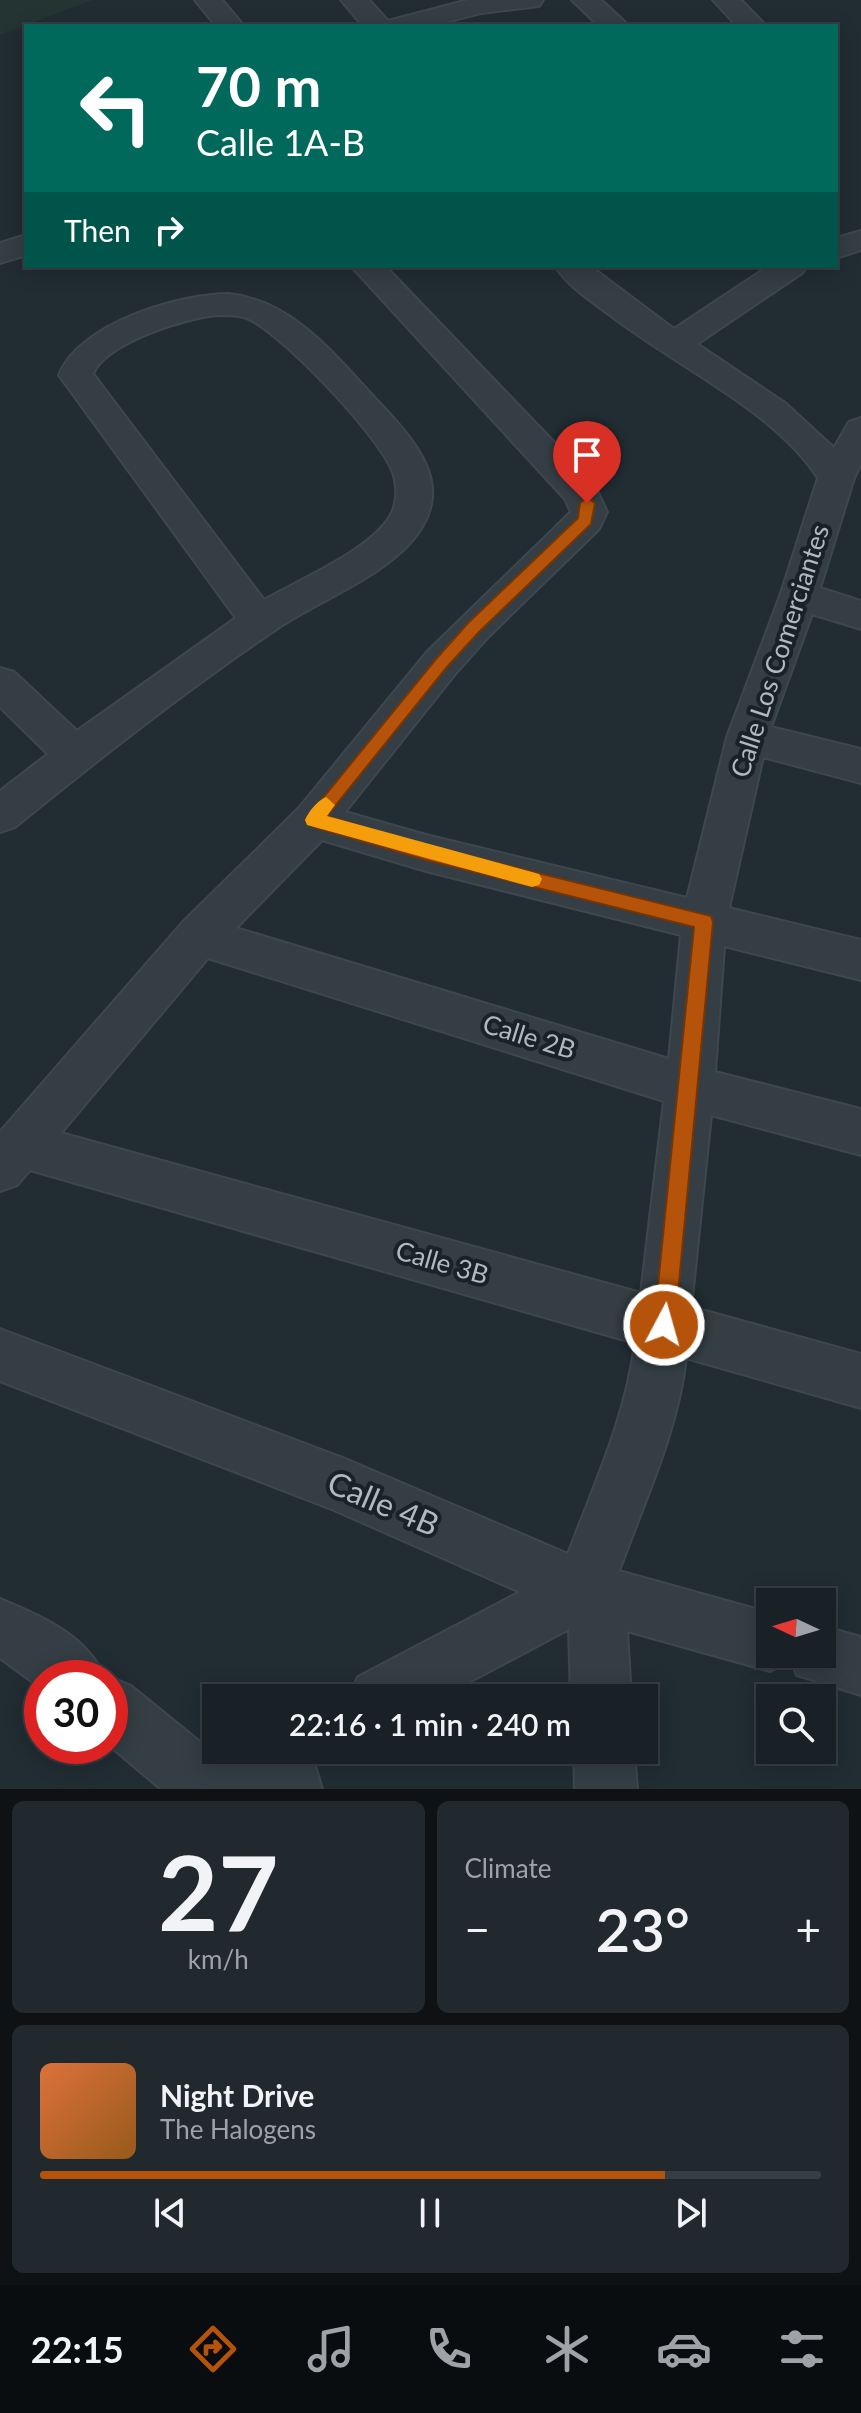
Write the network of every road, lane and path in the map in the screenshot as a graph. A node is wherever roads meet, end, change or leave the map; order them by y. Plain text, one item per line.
1 (208, 0) edge
2 (354, 0) edge
3 (530, 0) edge
4 (585, 0) edge
5 (726, 0) edge
6 (228, 24) edge
7 (376, 24) edge
8 (406, 24) edge
9 (613, 24) edge
10 (750, 24) edge
11 (861, 240) edge
12 (24, 246) edge
13 (838, 247) edge
14 (0, 253) edge
15 (369, 268) edge
16 (573, 268) edge
17 (788, 268) edge
18 (674, 344) junction
19 (861, 430) edge
20 (849, 483) edge
21 (799, 596) junction
22 (861, 615) edge
23 (259, 621) junction
24 (0, 683) edge
25 (747, 737) junction
26 (75, 754) junction
27 (861, 766) edge
28 (0, 815) edge
29 (314, 820) junction
30 (704, 922) junction
31 (199, 936) junction
32 (861, 960) edge
33 (690, 1087) junction
34 (861, 1132) edge
35 (12, 1157) edge
36 (664, 1325) junction
37 (0, 1355) edge
38 (861, 1381) edge
39 (589, 1592) junction
40 (0, 1628) edge
41 (756, 1638) edge
42 (836, 1659) edge
43 (53, 1660) edge
44 (861, 1666) edge
45 (407, 1684) edge
46 (599, 1684) edge
47 (128, 1723) edge
48 (248, 1764) edge
49 (284, 1764) edge
50 (605, 1764) edge
51 (198, 1786) edge
52 (291, 1789) edge
53 (606, 1789) edge

1 - 6 street
2 - 7 street
3 - 8 street
4 - 9 street
5 - 10 street
11 - 13 street
12 - 14 street
15 - 29 street
16 - 18 street
17 - 18 street
18 - 20 street
19 - 20 street, Calle Los Comerciantes
20 - 21 street, Calle Los Comerciantes
21 - 22 street
21 - 25 street, Calle Los Comerciantes
23 - 23 street
23 - 26 street
24 - 26 street
25 - 27 street
25 - 30 street, Calle Los Comerciantes
26 - 28 street
29 - 30 street
29 - 31 street
30 - 32 street
30 - 33 street, Calle Los Comerciantes
31 - 33 street, Calle 2B
31 - 35 street
33 - 34 street, Calle 2B
33 - 36 street, Calle Los Comerciantes
35 - 36 street, Calle 3B
36 - 38 street, Calle 3B
36 - 39 street, Calle Los Comerciantes
37 - 39 street, Calle 4B
39 - 41 street, Calle 4B
39 - 45 street
39 - 46 street
40 - 43 street
42 - 44 street
47 - 51 street
48 - 51 street
49 - 52 street
50 - 53 street

